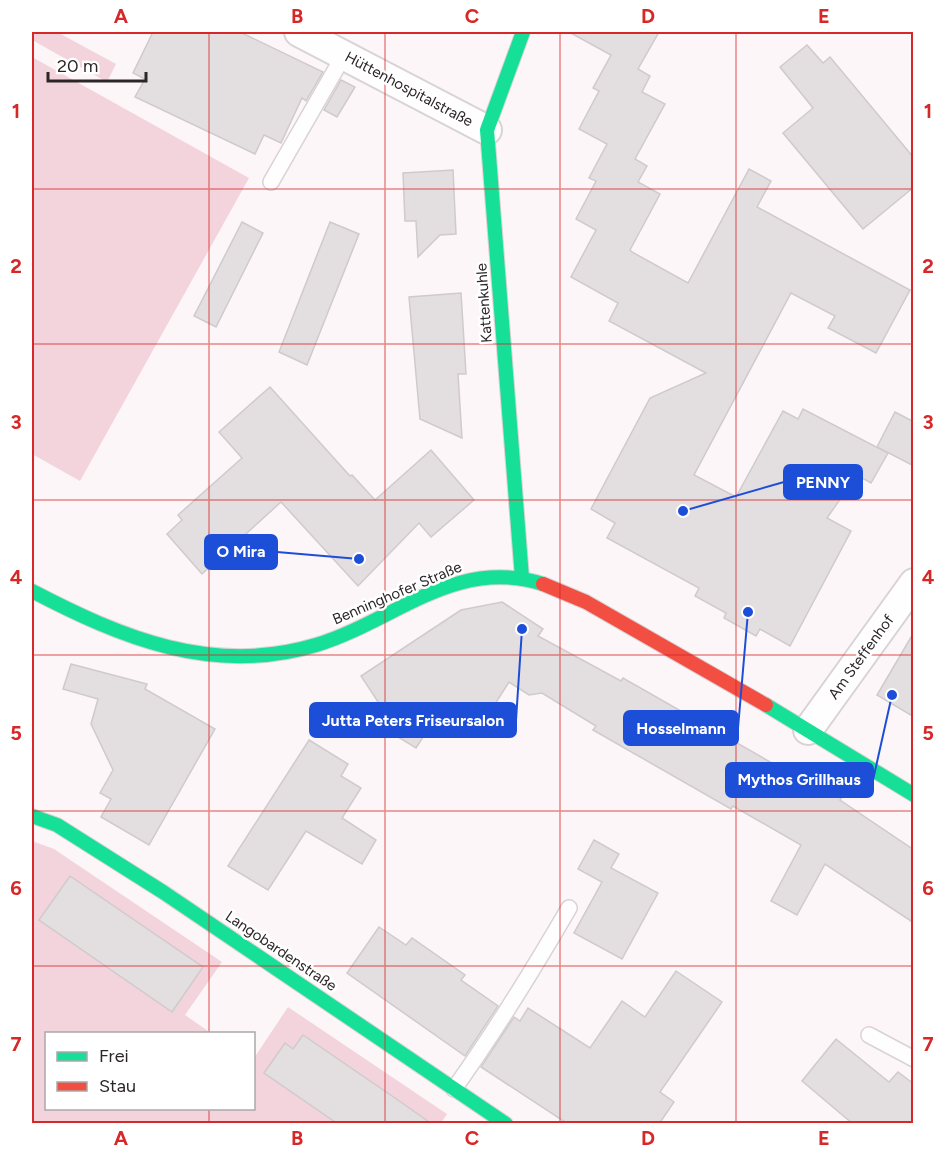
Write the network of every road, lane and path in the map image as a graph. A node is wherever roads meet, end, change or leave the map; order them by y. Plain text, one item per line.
1 (299, 32) edge
2 (523, 32) edge
3 (344, 55) junction
4 (487, 130) junction
5 (271, 182) dead end
6 (522, 578) junction
7 (914, 583) edge
8 (32, 591) edge
9 (808, 730) junction
10 (914, 795) edge
11 (32, 816) edge
12 (569, 908) dead end
13 (868, 1035) dead end
14 (914, 1059) edge
15 (454, 1089) junction
16 (506, 1124) edge

1 - 3 street, Hüttenhospitalstraße
2 - 4 street, Kattenkuhle
3 - 4 street, Hüttenhospitalstraße
3 - 5 lane
4 - 6 street, Kattenkuhle
6 - 8 street, Benninghofer Straße
6 - 9 street, Benninghofer Straße
7 - 9 street, Am Steffenhof
9 - 10 street, Benninghofer Straße
11 - 15 street, Langobardenstraße
12 - 15 lane
13 - 14 lane
15 - 16 street, Langobardenstraße

